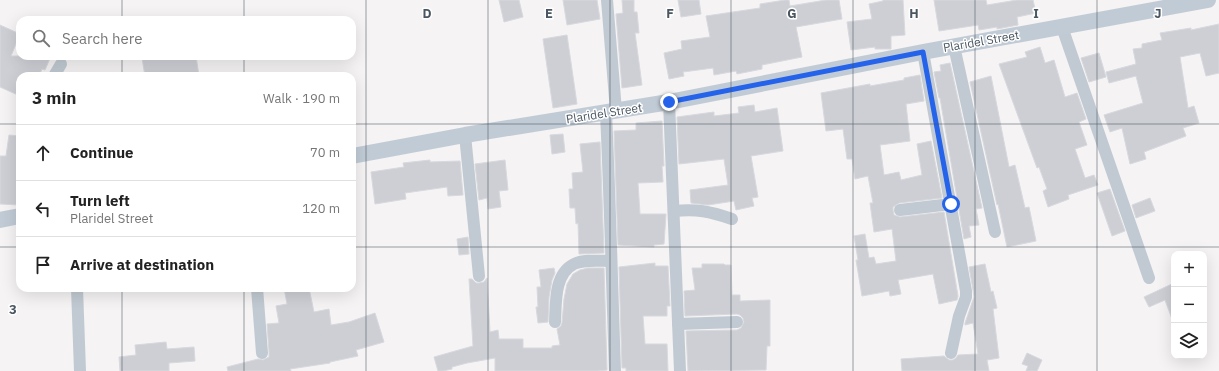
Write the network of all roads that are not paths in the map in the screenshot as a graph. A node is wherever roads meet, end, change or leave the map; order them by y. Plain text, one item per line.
1 (1208, 0) edge
2 (608, 2) edge
3 (1062, 27) junction
4 (954, 46) junction
5 (923, 52) junction
6 (61, 64) dead end
7 (56, 72) edge
8 (669, 102) junction
9 (611, 112) junction
10 (465, 135) junction
11 (356, 155) edge
12 (951, 204) junction
13 (900, 210) dead end
14 (674, 211) junction
15 (16, 217) edge
16 (732, 219) dead end
17 (0, 220) edge
18 (995, 232) dead end
19 (611, 261) junction
20 (479, 276) dead end
21 (1149, 278) dead end
22 (77, 292) edge
23 (257, 292) edge
24 (555, 322) dead end
25 (736, 322) dead end
26 (678, 324) junction
27 (951, 353) dead end
28 (262, 354) dead end
29 (80, 371) edge
30 (615, 371) edge
31 (680, 371) edge

1 - 3 street, Plaridel Street
2 - 9 street
3 - 4 street, Plaridel Street
3 - 21 street
4 - 5 street, Plaridel Street
4 - 18 street
5 - 8 street, Plaridel Street
5 - 12 street
6 - 7 street
8 - 9 street, Plaridel Street
8 - 14 street
9 - 10 street, Plaridel Street
9 - 19 street
10 - 11 street, Plaridel Street
10 - 20 street
12 - 13 street
12 - 27 street
14 - 16 street
14 - 26 street
15 - 17 street
19 - 24 street
19 - 30 street
22 - 29 street
23 - 28 street
25 - 26 street
26 - 31 street

